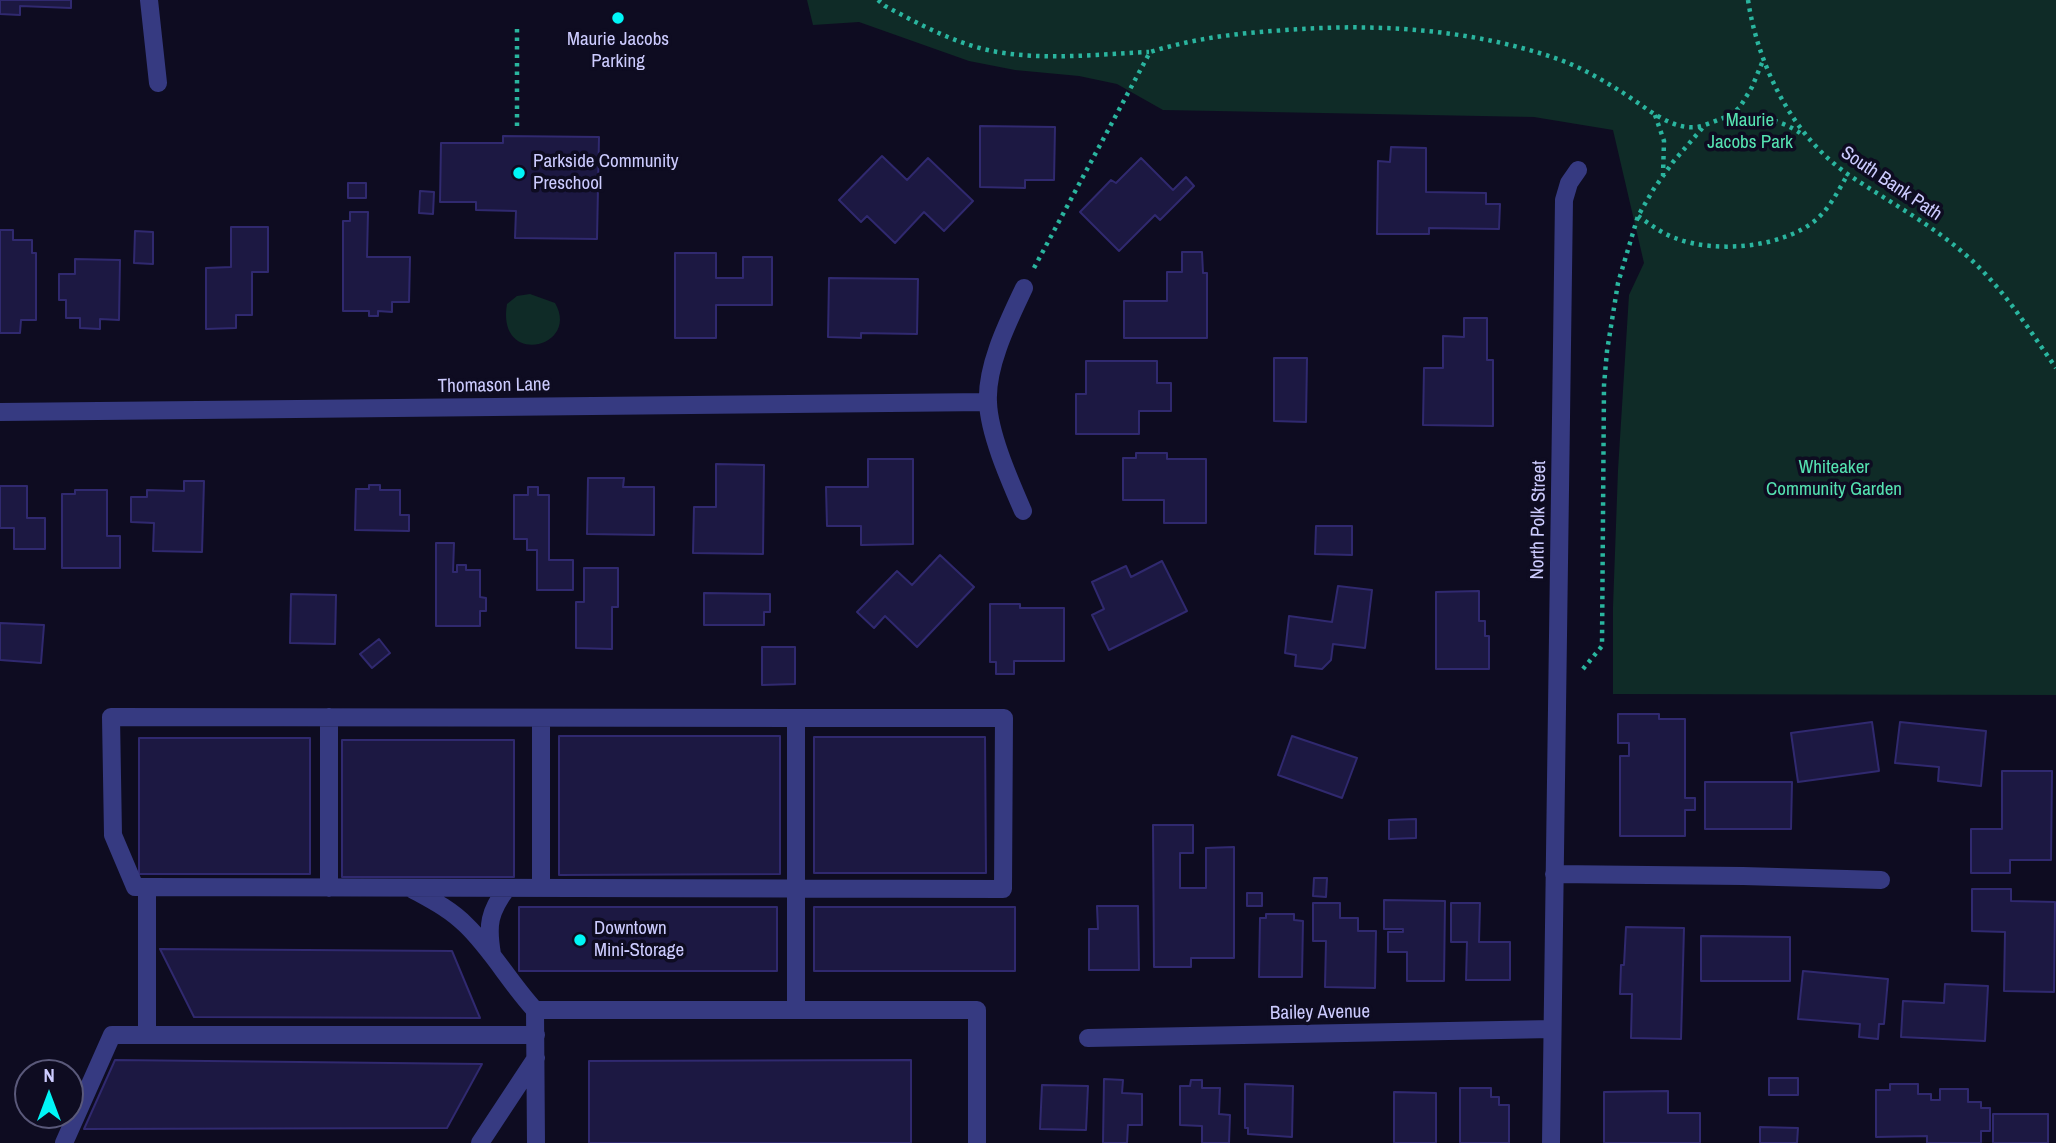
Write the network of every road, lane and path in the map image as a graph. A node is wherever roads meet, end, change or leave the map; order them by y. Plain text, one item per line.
1 (149, 0) edge
2 (878, 0) edge
3 (1748, 0) edge
4 (517, 29) dead end
5 (1150, 52) junction
6 (1764, 58) junction
7 (158, 83) dead end
8 (1655, 115) junction
9 (1731, 115) junction
10 (1705, 125) junction
11 (517, 126) dead end
12 (1805, 136) junction
13 (1578, 170) dead end
14 (1848, 174) junction
15 (1663, 176) junction
16 (1638, 216) junction
17 (1024, 288) joint
18 (2056, 368) edge
19 (988, 402) junction
20 (0, 412) edge
21 (1023, 511) dead end
22 (1557, 694) junction
23 (329, 717) junction
24 (541, 718) junction
25 (796, 718) junction
26 (1554, 874) junction
27 (1881, 880) dead end
28 (147, 887) junction
29 (329, 888) junction
30 (409, 888) junction
31 (507, 888) junction
32 (541, 888) junction
33 (796, 889) junction
34 (493, 958) junction
35 (535, 1010) junction
36 (796, 1010) junction
37 (1552, 1029) junction
38 (147, 1035) junction
39 (536, 1035) junction
40 (1088, 1038) dead end
41 (536, 1058) junction
42 (64, 1143) edge
43 (480, 1143) edge
44 (537, 1143) edge
45 (977, 1143) edge
46 (1551, 1143) edge

1 - 7 street
2 - 5 path
3 - 6 path, South Bank Path
4 - 11 path
5 - 8 path
5 - 17 path
6 - 9 path
6 - 12 path, South Bank Path
8 - 10 path
8 - 15 path
9 - 10 path
9 - 12 path
10 - 15 path
12 - 14 path, South Bank Path
13 - 22 street, North Polk Street
14 - 16 path
14 - 18 path, South Bank Path
15 - 16 path
16 - 22 path
17 - 19 street
19 - 20 street, Thomason Lane
19 - 21 street
22 - 26 street, North Polk Street
23 - 24 street
23 - 28 street
23 - 29 street
24 - 25 street
24 - 32 street
25 - 33 street
25 - 33 street
26 - 27 street
26 - 37 street, North Polk Street
28 - 29 street
28 - 38 street
29 - 30 street
30 - 31 street
30 - 34 street
31 - 32 street
31 - 34 street
32 - 33 street
33 - 36 street
34 - 35 street
35 - 36 street
35 - 39 street
36 - 45 street
37 - 40 street, Bailey Avenue
37 - 46 street, North Polk Street
38 - 39 street
38 - 42 street
39 - 41 street
41 - 43 street
41 - 44 street

